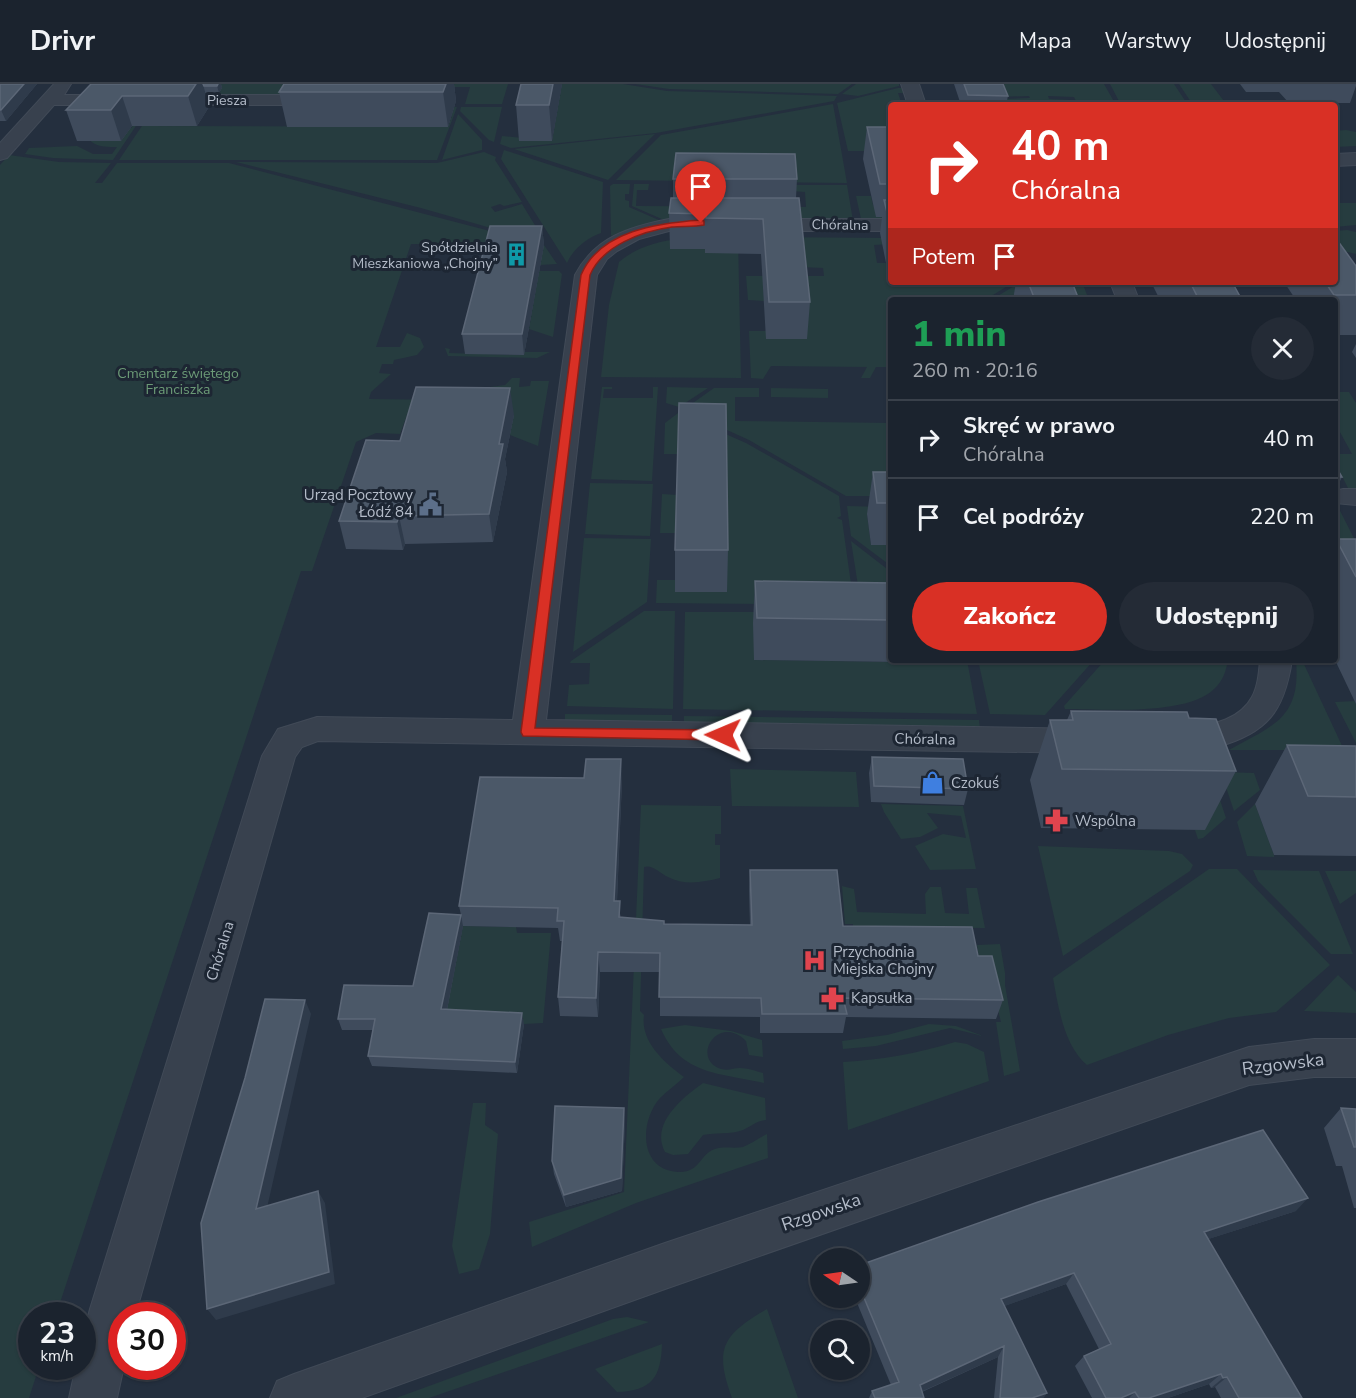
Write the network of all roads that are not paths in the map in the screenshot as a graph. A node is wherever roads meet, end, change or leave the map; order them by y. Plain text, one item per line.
1 (64, 84) edge
2 (402, 84) edge
3 (910, 84) edge
4 (50, 100) junction
5 (916, 102) edge
6 (8, 137) edge
7 (0, 154) edge
8 (1356, 159) edge
9 (1338, 160) edge
10 (888, 225) edge
11 (1275, 663) edge
12 (528, 732) junction
13 (1120, 742) edge
14 (1155, 742) edge
15 (1356, 1058) edge
16 (93, 1398) edge
17 (294, 1398) edge

1 - 4 street
2 - 4 street, Piesza
3 - 5 street
4 - 6 street
6 - 7 street
8 - 9 street
10 - 12 street, Chóralna
11 - 14 street
12 - 13 street, Chóralna
12 - 16 street, Chóralna
15 - 17 street, Rzgowska

